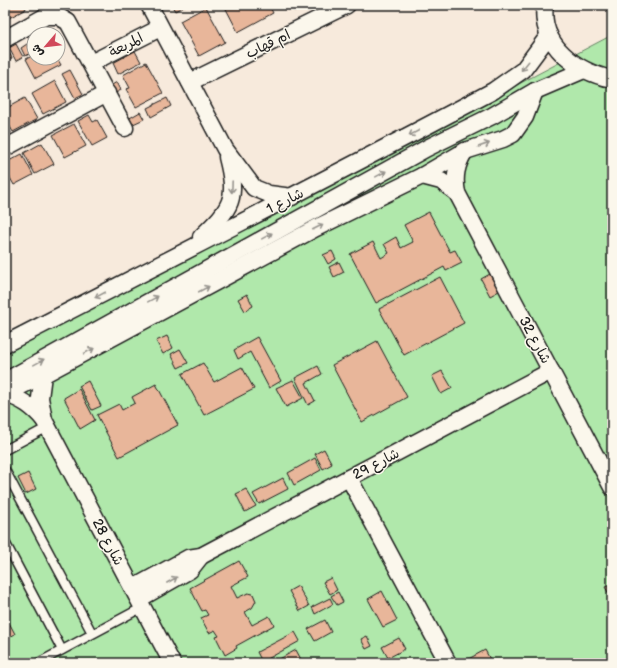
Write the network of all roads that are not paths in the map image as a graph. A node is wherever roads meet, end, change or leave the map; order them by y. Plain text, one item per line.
1 (149, 5) edge
2 (347, 5) edge
3 (545, 5) edge
4 (160, 28) junction
5 (549, 35) junction
6 (5, 38) edge
7 (91, 63) junction
8 (584, 70) junction
9 (612, 79) edge
10 (190, 82) junction
11 (535, 91) junction
12 (107, 93) junction
13 (125, 128) dead end
14 (5, 148) edge
15 (225, 149) junction
16 (465, 151) junction
17 (422, 176) junction
18 (457, 193) junction
19 (292, 197) junction
20 (188, 249) junction
21 (5, 344) edge
22 (551, 371) junction
23 (44, 375) junction
24 (5, 381) edge
25 (5, 394) edge
26 (46, 424) junction
27 (5, 450) edge
28 (5, 470) edge
29 (349, 478) junction
30 (612, 487) edge
31 (5, 542) edge
32 (138, 598) junction
33 (92, 633) junction
34 (62, 650) junction
35 (38, 663) edge
36 (172, 663) edge
37 (448, 663) edge

1 - 4 street
2 - 10 street, ام قهاب
3 - 5 street
4 - 7 street, المربعة
4 - 10 street
5 - 8 street
5 -> 19 street, شارع 1
6 - 7 street, المربعة
7 - 12 street, المربعة
8 - 9 street
8 - 11 street, شارع 1
10 - 15 street
16 -> 11 street
24 -> 11 street, شارع 1
12 - 13 street, المربعة
12 - 14 street
15 - 19 street
15 -> 20 street
16 - 17 street
16 - 18 street, شارع 32
17 - 18 street, شارع 32
23 -> 17 street
18 - 22 street, شارع 32
19 - 20 street, شارع 1
20 -> 21 street, شارع 1
22 - 29 street, شارع 29
22 - 30 street, شارع 32
23 - 25 street
23 - 26 street, شارع 28
25 - 26 street, شارع 28
26 - 27 lane
26 - 32 street, شارع 28
28 - 33 lane
29 - 32 street, شارع 29
29 - 37 street
31 - 34 lane
32 - 33 lane
32 - 36 street, شارع 28
33 - 34 lane
34 - 35 lane

